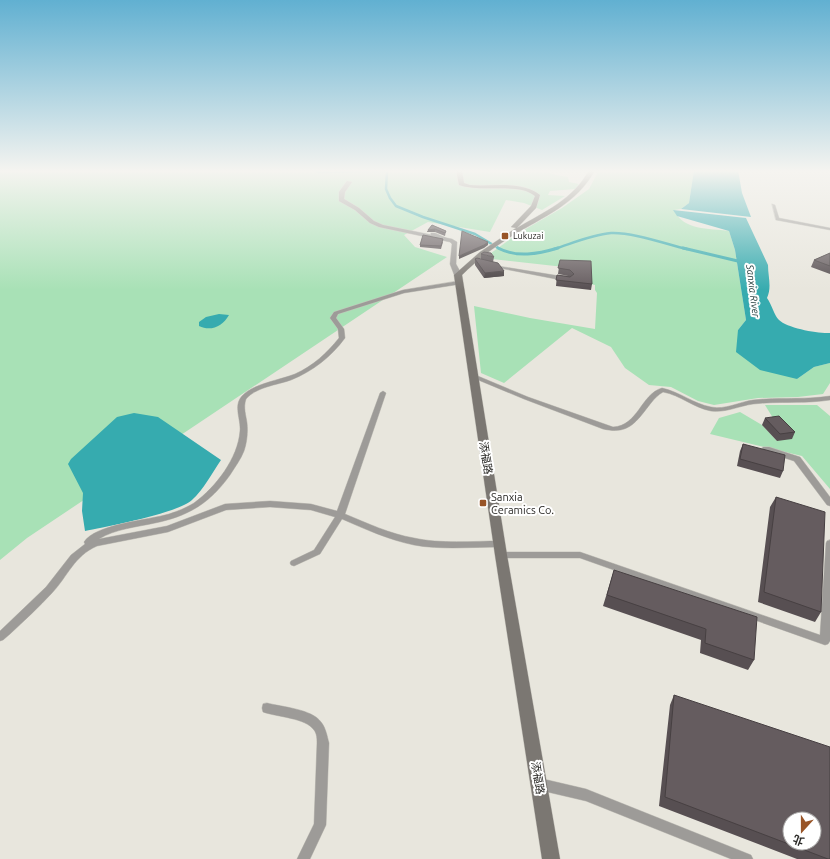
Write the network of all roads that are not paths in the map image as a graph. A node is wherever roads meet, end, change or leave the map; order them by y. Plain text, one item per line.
1 (358, 210) edge
2 (531, 210) edge
3 (552, 210) edge
4 (774, 210) edge
5 (830, 229) edge
6 (433, 234) edge
7 (508, 235) junction
8 (452, 241) junction
9 (486, 264) edge
10 (459, 279) junction
11 (570, 279) edge
12 (474, 376) junction
13 (383, 393) dead end
14 (830, 398) edge
15 (766, 449) edge
16 (830, 503) edge
17 (340, 515) junction
18 (830, 543) edge
19 (500, 550) junction
20 (77, 552) junction
21 (294, 563) dead end
22 (0, 637) edge
23 (267, 708) dead end
24 (539, 784) junction
25 (302, 859) edge
26 (551, 859) edge
27 (747, 859) edge

1 - 8 street
2 - 7 street
3 - 7 street
4 - 5 lane
6 - 8 lane
7 - 10 street
8 - 10 street
9 - 11 lane
10 - 12 street, 添福路
10 - 20 lane
12 - 14 lane
12 - 19 street, 添福路
13 - 17 lane
15 - 16 lane
17 - 19 lane
17 - 20 lane
17 - 21 lane
18 - 19 lane
19 - 24 street, 添福路
20 - 22 lane
23 - 25 lane
24 - 26 street, 添福路
24 - 27 lane

